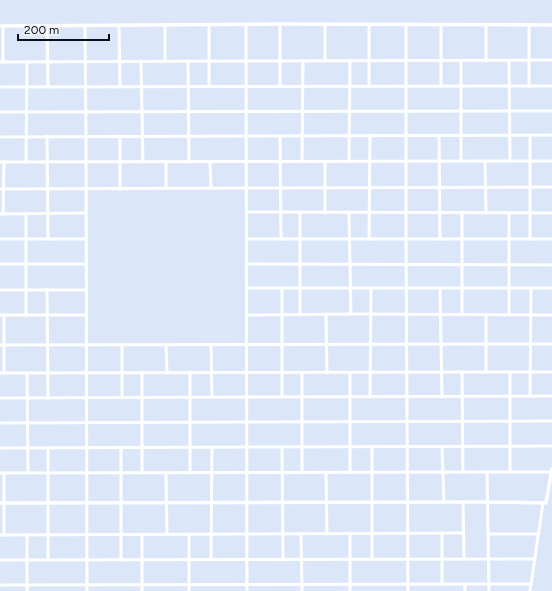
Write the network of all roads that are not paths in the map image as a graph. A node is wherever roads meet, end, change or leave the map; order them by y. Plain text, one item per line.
1 (280, 24) junction
2 (325, 24) junction
3 (406, 24) junction
4 (84, 25) junction
5 (119, 25) junction
6 (166, 25) junction
7 (209, 25) junction
8 (246, 25) junction
9 (369, 25) junction
10 (441, 25) junction
11 (486, 25) junction
12 (529, 25) junction
13 (2, 26) edge
14 (47, 26) junction
15 (552, 26) edge
16 (509, 60) junction
17 (529, 60) junction
18 (552, 60) edge
19 (85, 61) junction
20 (120, 61) junction
21 (141, 61) junction
22 (165, 61) junction
23 (188, 61) junction
24 (209, 61) junction
25 (246, 61) junction
26 (280, 61) junction
27 (303, 61) junction
28 (325, 61) junction
29 (350, 61) junction
30 (369, 61) junction
31 (405, 61) junction
32 (441, 61) junction
33 (462, 61) junction
34 (486, 61) junction
35 (1, 62) edge
36 (26, 62) junction
37 (48, 62) junction
38 (142, 86) junction
39 (188, 86) junction
40 (209, 86) junction
41 (246, 86) junction
42 (280, 86) junction
43 (302, 86) junction
44 (349, 86) junction
45 (369, 86) junction
46 (406, 86) junction
47 (441, 86) junction
48 (461, 86) junction
49 (510, 86) junction
50 (530, 86) junction
51 (552, 86) edge
52 (0, 87) edge
53 (26, 87) junction
54 (48, 87) junction
55 (85, 87) junction
56 (120, 87) junction
57 (350, 111) junction
58 (406, 111) junction
59 (461, 111) junction
60 (510, 111) junction
61 (552, 111) edge
62 (0, 112) edge
63 (27, 112) junction
64 (86, 112) junction
65 (142, 112) junction
66 (188, 112) junction
67 (247, 112) junction
68 (302, 112) junction
69 (349, 135) junction
70 (370, 135) junction
71 (406, 135) junction
72 (439, 135) junction
73 (461, 135) junction
74 (510, 135) junction
75 (530, 135) junction
76 (552, 135) edge
77 (27, 136) junction
78 (47, 136) junction
79 (86, 136) junction
80 (120, 136) junction
81 (143, 136) junction
82 (189, 136) junction
83 (247, 136) junction
84 (280, 136) junction
85 (302, 136) junction
86 (0, 137) edge
87 (406, 161) junction
88 (439, 161) junction
89 (461, 161) junction
90 (485, 161) junction
91 (510, 161) junction
92 (530, 161) junction
93 (552, 161) edge
94 (2, 162) edge
95 (26, 162) junction
96 (48, 162) junction
97 (86, 162) junction
98 (120, 162) junction
99 (143, 162) junction
100 (166, 162) junction
101 (189, 162) junction
102 (210, 162) junction
103 (247, 162) junction
104 (280, 162) junction
105 (302, 162) junction
106 (325, 162) junction
107 (349, 162) junction
108 (369, 162) junction
109 (552, 187) edge
110 (120, 188) junction
111 (166, 188) junction
112 (211, 188) junction
113 (247, 188) junction
114 (280, 188) junction
115 (325, 188) junction
116 (369, 188) junction
117 (406, 188) junction
118 (440, 188) junction
119 (486, 188) junction
120 (530, 188) junction
121 (2, 189) edge
122 (48, 189) junction
123 (86, 189) junction
124 (247, 212) junction
125 (281, 212) junction
126 (349, 212) junction
127 (300, 213) junction
128 (325, 213) junction
129 (369, 213) junction
130 (406, 213) junction
131 (440, 213) junction
132 (462, 213) junction
133 (486, 213) junction
134 (509, 213) junction
135 (530, 213) junction
136 (552, 213) edge
137 (2, 214) edge
138 (26, 214) junction
139 (48, 214) junction
140 (86, 214) junction
141 (0, 239) edge
142 (26, 239) junction
143 (48, 239) junction
144 (86, 239) junction
145 (247, 239) junction
146 (281, 239) junction
147 (300, 239) junction
148 (369, 239) junction
149 (406, 239) junction
150 (440, 239) junction
151 (461, 239) junction
152 (509, 239) junction
153 (530, 239) junction
154 (552, 239) edge
155 (350, 240) junction
156 (0, 264) edge
157 (26, 264) junction
158 (86, 264) junction
159 (247, 264) junction
160 (300, 264) junction
161 (349, 264) junction
162 (406, 264) junction
163 (462, 265) junction
164 (509, 265) junction
165 (552, 265) edge
166 (247, 288) junction
167 (282, 288) junction
168 (301, 288) junction
169 (350, 288) junction
170 (371, 288) junction
171 (440, 288) junction
172 (462, 288) junction
173 (509, 288) junction
174 (531, 288) junction
175 (552, 288) edge
176 (406, 289) junction
177 (0, 290) edge
178 (26, 290) junction
179 (47, 290) junction
180 (86, 290) junction
181 (326, 314) junction
182 (351, 314) junction
183 (371, 314) junction
184 (406, 314) junction
185 (440, 314) junction
186 (462, 314) junction
187 (486, 314) junction
188 (509, 314) junction
189 (530, 314) junction
190 (2, 315) edge
191 (26, 315) junction
192 (47, 315) junction
193 (86, 315) junction
194 (248, 315) junction
195 (281, 315) junction
196 (300, 315) junction
197 (552, 315) edge
198 (210, 344) junction
199 (247, 344) junction
200 (282, 344) junction
201 (326, 344) junction
202 (370, 344) junction
203 (407, 344) junction
204 (440, 344) junction
205 (486, 344) junction
206 (531, 344) junction
207 (552, 344) edge
208 (0, 345) edge
209 (4, 345) junction
210 (48, 345) junction
211 (86, 345) junction
212 (122, 345) junction
213 (166, 345) junction
214 (350, 372) junction
215 (370, 372) junction
216 (406, 372) junction
217 (442, 372) junction
218 (462, 372) junction
219 (486, 372) junction
220 (510, 372) junction
221 (530, 372) junction
222 (552, 372) edge
223 (0, 373) edge
224 (4, 373) junction
225 (27, 373) junction
226 (49, 373) junction
227 (86, 373) junction
228 (123, 373) junction
229 (142, 373) junction
230 (167, 373) junction
231 (190, 373) junction
232 (212, 373) junction
233 (247, 373) junction
234 (282, 373) junction
235 (302, 373) junction
236 (327, 373) junction
237 (462, 396) junction
238 (510, 396) junction
239 (530, 396) junction
240 (552, 396) edge
241 (212, 397) junction
242 (247, 397) junction
243 (282, 397) junction
244 (302, 397) junction
245 (350, 397) junction
246 (370, 397) junction
247 (407, 397) junction
248 (442, 397) junction
249 (0, 398) edge
250 (28, 398) junction
251 (48, 398) junction
252 (86, 398) junction
253 (122, 398) junction
254 (142, 398) junction
255 (190, 398) junction
256 (351, 421) junction
257 (407, 421) junction
258 (463, 421) junction
259 (510, 421) junction
260 (552, 421) edge
261 (28, 422) junction
262 (86, 422) junction
263 (142, 422) junction
264 (190, 422) junction
265 (247, 422) junction
266 (302, 422) junction
267 (0, 423) edge
268 (552, 446) edge
269 (247, 447) junction
270 (282, 447) junction
271 (302, 447) junction
272 (351, 447) junction
273 (372, 447) junction
274 (407, 447) junction
275 (442, 447) junction
276 (463, 447) junction
277 (510, 447) junction
278 (0, 448) edge
279 (28, 448) junction
280 (48, 448) junction
281 (86, 448) junction
282 (121, 448) junction
283 (142, 448) junction
284 (190, 448) junction
285 (212, 448) junction
286 (552, 471) edge
287 (302, 472) junction
288 (326, 472) junction
289 (350, 472) junction
290 (372, 472) junction
291 (407, 472) junction
292 (443, 472) junction
293 (463, 472) junction
294 (487, 472) junction
295 (510, 472) junction
296 (0, 473) edge
297 (4, 473) junction
298 (28, 473) junction
299 (49, 473) junction
300 (86, 473) junction
301 (121, 473) junction
302 (142, 473) junction
303 (166, 473) junction
304 (190, 473) junction
305 (212, 473) junction
306 (247, 473) junction
307 (283, 473) junction
308 (327, 502) junction
309 (372, 502) junction
310 (488, 502) junction
311 (552, 502) edge
312 (49, 503) junction
313 (87, 503) junction
314 (122, 503) junction
315 (167, 503) junction
316 (212, 503) junction
317 (247, 503) junction
318 (283, 503) junction
319 (407, 503) junction
320 (444, 503) junction
321 (463, 503) junction
322 (545, 503) junction
323 (0, 504) edge
324 (5, 504) junction
325 (442, 533) junction
326 (464, 533) junction
327 (27, 534) junction
328 (48, 534) junction
329 (87, 534) junction
330 (122, 534) junction
331 (142, 534) junction
332 (167, 534) junction
333 (190, 534) junction
334 (211, 534) junction
335 (247, 534) junction
336 (282, 534) junction
337 (301, 534) junction
338 (327, 534) junction
339 (350, 534) junction
340 (372, 534) junction
341 (407, 534) junction
342 (489, 534) junction
343 (539, 534) junction
344 (2, 535) edge
345 (464, 558) junction
346 (489, 558) junction
347 (211, 559) junction
348 (247, 559) junction
349 (302, 559) junction
350 (350, 559) junction
351 (372, 559) junction
352 (408, 559) junction
353 (442, 559) junction
354 (535, 559) junction
355 (0, 560) edge
356 (27, 560) junction
357 (48, 560) junction
358 (87, 560) junction
359 (121, 560) junction
360 (142, 560) junction
361 (189, 560) junction
362 (283, 560) junction
363 (87, 584) junction
364 (142, 584) junction
365 (189, 584) junction
366 (247, 584) junction
367 (302, 584) junction
368 (350, 584) junction
369 (407, 584) junction
370 (442, 584) junction
371 (465, 584) junction
372 (489, 584) junction
373 (531, 584) junction
374 (0, 585) edge
375 (27, 585) junction
376 (27, 591) edge
377 (87, 591) edge
378 (142, 591) edge
379 (189, 591) edge
380 (247, 591) edge
381 (302, 591) edge
382 (350, 591) edge
383 (408, 591) edge
384 (465, 591) edge
385 (489, 591) edge
386 (530, 591) edge

1 - 2 street
1 - 8 street
1 - 26 street
2 - 9 street
2 - 28 street
3 - 9 street
3 - 10 street
3 - 31 street
4 - 5 street
4 - 14 street
4 - 19 street
5 - 6 street
5 - 20 street
6 - 7 street
6 - 22 street
7 - 8 street
7 - 24 street
8 - 25 street
9 - 30 street
10 - 11 street
10 - 32 street
11 - 12 street
11 - 34 street
12 - 15 street
12 - 17 street
13 - 14 street
13 - 35 street
14 - 37 street
16 - 17 street
16 - 34 street
16 - 49 street
17 - 18 street
17 - 50 street
19 - 20 street
19 - 37 street
19 - 55 street
20 - 21 street
20 - 56 street
21 - 22 street
21 - 38 street
22 - 23 street
23 - 24 street
23 - 39 street
24 - 25 street
24 - 40 street
25 - 26 street
25 - 41 street
26 - 27 street
26 - 42 street
27 - 28 street
27 - 43 street
28 - 29 street
29 - 30 street
29 - 44 street
30 - 31 street
30 - 45 street
31 - 32 street
31 - 46 street
32 - 33 street
32 - 47 street
33 - 34 street
33 - 48 street
35 - 36 street
36 - 37 street
36 - 53 street
37 - 54 street
38 - 39 street
38 - 56 street
38 - 65 street
39 - 40 street
39 - 66 street
40 - 41 street
41 - 42 street
41 - 67 street
42 - 43 street
43 - 44 street
43 - 68 street
44 - 45 street
44 - 57 street
45 - 46 street
46 - 47 street
46 - 58 street
47 - 48 street
48 - 49 street
48 - 59 street
49 - 50 street
49 - 60 street
50 - 51 street
52 - 53 street
53 - 54 street
53 - 63 street
54 - 55 street
55 - 56 street
55 - 64 street
57 - 58 street
57 - 68 street
57 - 69 street
58 - 59 street
58 - 71 street
59 - 60 street
59 - 73 street
60 - 61 street
60 - 74 street
62 - 63 street
63 - 64 street
63 - 77 street
64 - 65 street
64 - 79 street
65 - 66 street
65 - 81 street
66 - 67 street
66 - 82 street
67 - 68 street
67 - 83 street
68 - 85 street
69 - 70 street
69 - 85 street
69 - 107 street
70 - 71 street
70 - 108 street
71 - 72 street
71 - 87 street
72 - 73 street
72 - 88 street
73 - 74 street
73 - 89 street
74 - 75 street
74 - 91 street
75 - 76 street
75 - 92 street
77 - 78 street
77 - 86 street
77 - 95 street
78 - 79 street
78 - 96 street
79 - 80 street
79 - 97 street
80 - 81 street
80 - 98 street
81 - 82 street
81 - 99 street
82 - 83 street
82 - 101 street
83 - 84 street
83 - 103 street
84 - 85 street
84 - 104 street
85 - 105 street
87 - 88 street
87 - 108 street
87 - 117 street
88 - 89 street
88 - 118 street
89 - 90 street
90 - 91 street
90 - 119 street
91 - 92 street
92 - 93 street
92 - 120 street
94 - 95 street
94 - 121 street
95 - 96 street
96 - 97 street
96 - 122 street
97 - 98 street
97 - 123 street
98 - 99 street
98 - 110 street
99 - 100 street
100 - 101 street
100 - 111 street
101 - 102 street
102 - 103 street
102 - 112 street
103 - 104 street
103 - 113 street
104 - 105 street
104 - 114 street
105 - 106 street
106 - 107 street
106 - 115 street
107 - 108 street
108 - 116 street
109 - 120 street
110 - 111 street
110 - 123 street
111 - 112 street
112 - 113 street
113 - 114 street
113 - 124 street
114 - 115 street
114 - 125 street
115 - 116 street
115 - 128 street
116 - 117 street
116 - 129 street
117 - 118 street
117 - 130 street
118 - 119 street
118 - 131 street
119 - 120 street
119 - 133 street
120 - 135 street
121 - 122 street
121 - 137 street
122 - 123 street
122 - 139 street
123 - 140 street
124 - 125 street
124 - 145 street
125 - 127 street
125 - 146 street
126 - 128 street
126 - 129 street
126 - 155 street
127 - 128 street
127 - 147 street
129 - 130 street
129 - 148 street
130 - 131 street
130 - 149 street
131 - 132 street
131 - 150 street
132 - 133 street
132 - 151 street
133 - 134 street
134 - 135 street
134 - 152 street
135 - 136 street
135 - 153 street
137 - 138 street
138 - 139 street
138 - 142 street
139 - 140 street
139 - 143 street
140 - 144 street
141 - 142 street
142 - 143 street
142 - 157 street
143 - 144 street
144 - 158 street
145 - 146 street
145 - 159 street
146 - 147 street
147 - 155 street
147 - 160 street
148 - 149 street
148 - 155 street
149 - 150 street
149 - 162 street
150 - 151 street
151 - 152 street
151 - 163 street
152 - 153 street
152 - 164 street
153 - 154 street
155 - 161 street
156 - 157 street
157 - 158 street
157 - 178 street
158 - 180 street
159 - 160 street
159 - 166 street
160 - 161 street
160 - 168 street
161 - 162 street
161 - 169 street
162 - 163 street
162 - 176 street
163 - 164 street
163 - 172 street
164 - 165 street
164 - 173 street
166 - 167 street
166 - 194 street
167 - 168 street
167 - 195 street
168 - 169 street
168 - 196 street
169 - 170 street
169 - 182 street
170 - 176 street
170 - 183 street
171 - 172 street
171 - 176 street
171 - 185 street
172 - 173 street
172 - 186 street
173 - 174 street
173 - 188 street
174 - 175 street
174 - 189 street
176 - 184 street
177 - 178 street
178 - 179 street
178 - 191 street
179 - 180 street
179 - 192 street
180 - 193 street
181 - 182 street
181 - 196 street
181 - 201 street
182 - 183 street
183 - 184 street
183 - 202 street
184 - 185 street
184 - 203 street
185 - 186 street
185 - 204 street
186 - 187 street
187 - 188 street
187 - 205 street
188 - 189 street
189 - 197 street
189 - 206 street
190 - 191 street
190 - 209 street
191 - 192 street
192 - 193 street
192 - 210 street
193 - 211 street
194 - 195 street
194 - 199 street
195 - 196 street
195 - 200 street
198 - 199 street
198 - 213 street
198 - 232 street
199 - 200 street
199 - 233 street
200 - 201 street
200 - 234 street
201 - 202 street
201 - 236 street
202 - 203 street
202 - 215 street
203 - 204 street
203 - 216 street
204 - 205 street
204 - 217 street
205 - 206 street
205 - 219 street
206 - 207 street
206 - 221 street
208 - 209 street
209 - 210 street
209 - 224 street
210 - 211 street
210 - 226 street
211 - 212 street
211 - 227 street
212 - 213 street
212 - 228 street
213 - 230 street
214 - 215 street
214 - 236 street
214 - 245 street
215 - 216 street
215 - 246 street
216 - 217 street
216 - 247 street
217 - 218 street
217 - 248 street
218 - 219 street
218 - 237 street
219 - 220 street
220 - 221 street
220 - 238 street
221 - 222 street
221 - 239 street
223 - 224 street
224 - 225 street
225 - 226 street
225 - 250 street
226 - 227 street
226 - 251 street
227 - 228 street
227 - 252 street
228 - 229 street
228 - 253 street
229 - 230 street
229 - 254 street
230 - 231 street
231 - 232 street
231 - 255 street
232 - 233 street
232 - 241 street
233 - 234 street
233 - 242 street
234 - 235 street
234 - 243 street
235 - 236 street
235 - 244 street
237 - 238 street
237 - 248 street
237 - 258 street
238 - 239 street
238 - 259 street
239 - 240 street
241 - 242 street
241 - 255 street
242 - 243 street
242 - 265 street
243 - 244 street
244 - 245 street
244 - 266 street
245 - 246 street
245 - 256 street
246 - 247 street
247 - 248 street
247 - 257 street
249 - 250 street
250 - 251 street
250 - 261 street
251 - 252 street
252 - 253 street
252 - 262 street
253 - 254 street
254 - 255 street
254 - 263 street
255 - 264 street
256 - 257 street
256 - 266 street
256 - 272 street
257 - 258 street
257 - 274 street
258 - 259 street
258 - 276 street
259 - 260 street
259 - 277 street
261 - 262 street
261 - 267 street
261 - 279 street
262 - 263 street
262 - 281 street
263 - 264 street
263 - 283 street
264 - 265 street
264 - 284 street
265 - 266 street
265 - 269 street
266 - 271 street
268 - 277 street
269 - 270 street
269 - 285 street
269 - 306 street
270 - 271 street
270 - 307 street
271 - 272 street
271 - 287 street
272 - 273 street
272 - 289 street
273 - 274 street
273 - 290 street
274 - 275 street
274 - 291 street
275 - 276 street
275 - 292 street
276 - 277 street
276 - 293 street
277 - 295 street
278 - 279 street
279 - 280 street
279 - 298 street
280 - 281 street
280 - 299 street
281 - 282 street
281 - 300 street
282 - 283 street
282 - 301 street
283 - 284 street
283 - 302 street
284 - 285 street
284 - 304 street
285 - 305 street
286 - 295 street
286 - 322 street
287 - 288 street
287 - 307 street
288 - 289 street
288 - 308 street
289 - 290 street
290 - 291 street
290 - 309 street
291 - 292 street
291 - 319 street
292 - 293 street
292 - 320 street
293 - 294 street
294 - 295 street
294 - 310 street
296 - 297 street
297 - 298 street
297 - 324 street
298 - 299 street
299 - 300 street
299 - 312 street
300 - 301 street
300 - 313 street
301 - 302 street
301 - 314 street
302 - 303 street
303 - 304 street
303 - 315 street
304 - 305 street
305 - 306 street
305 - 316 street
306 - 307 street
306 - 317 street
307 - 318 street
308 - 309 street
308 - 318 street
308 - 338 street
309 - 319 street
309 - 340 street
310 - 321 street
310 - 322 street
310 - 342 street
311 - 322 street
312 - 313 street
312 - 324 street
312 - 328 street
313 - 314 street
313 - 329 street
314 - 315 street
314 - 330 street
315 - 316 street
315 - 332 street
316 - 317 street
316 - 334 street
317 - 318 street
317 - 335 street
318 - 336 street
319 - 320 street
319 - 341 street
320 - 321 street
321 - 326 street
322 - 343 street
323 - 324 street
324 - 344 street
325 - 326 street
325 - 341 street
325 - 353 street
326 - 345 street
327 - 328 street
327 - 344 street
327 - 356 street
328 - 329 street
328 - 357 street
329 - 330 street
329 - 358 street
330 - 331 street
330 - 359 street
331 - 332 street
331 - 360 street
332 - 333 street
333 - 334 street
333 - 361 street
334 - 335 street
334 - 347 street
335 - 336 street
335 - 348 street
336 - 337 street
336 - 362 street
337 - 338 street
337 - 349 street
338 - 339 street
339 - 340 street
339 - 350 street
340 - 341 street
340 - 351 street
341 - 352 street
342 - 343 street
342 - 346 street
343 - 354 street
345 - 346 street
345 - 353 street
346 - 354 street
346 - 372 street
347 - 348 street
347 - 361 street
348 - 362 street
348 - 366 street
349 - 350 street
349 - 362 street
349 - 367 street
350 - 351 street
350 - 368 street
351 - 352 street
352 - 353 street
352 - 369 street
353 - 370 street
354 - 373 street
355 - 356 street
356 - 357 street
356 - 375 street
357 - 358 street
358 - 359 street
358 - 363 street
359 - 360 street
360 - 361 street
360 - 364 street
361 - 365 street
363 - 364 street
363 - 375 street
363 - 377 street
364 - 365 street
364 - 378 street
365 - 366 street
365 - 379 street
366 - 367 street
366 - 380 street
367 - 368 street
367 - 381 street
368 - 369 street
368 - 382 street
369 - 370 street
369 - 383 street
370 - 371 street
371 - 372 street
371 - 384 street
372 - 373 street
372 - 385 street
373 - 386 street
374 - 375 street
375 - 376 street

